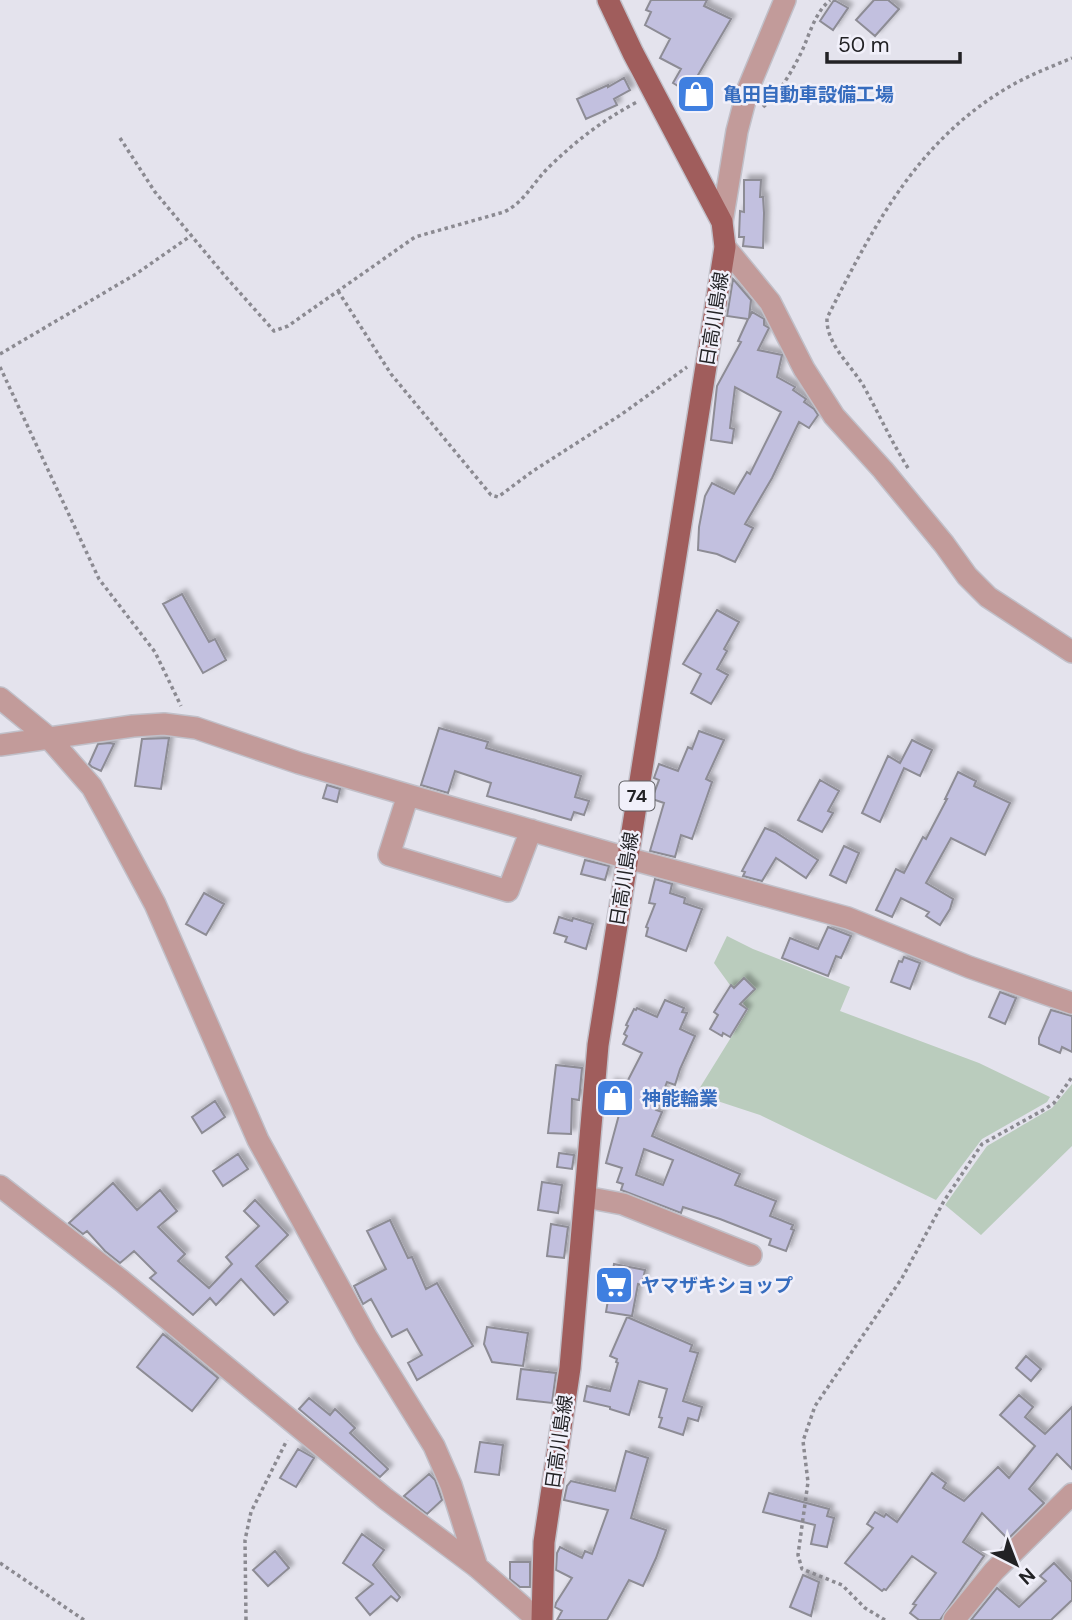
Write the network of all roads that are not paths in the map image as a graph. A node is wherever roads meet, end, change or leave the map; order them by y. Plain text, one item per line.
1 (608, 0) edge
2 (785, 0) edge
3 (722, 222) junction
4 (725, 247) junction
5 (1072, 652) edge
6 (0, 698) edge
7 (49, 738) junction
8 (0, 745) edge
9 (408, 795) junction
10 (531, 830) junction
11 (627, 858) junction
12 (1072, 1003) edge
13 (0, 1186) edge
14 (585, 1197) junction
15 (751, 1255) dead end
16 (1072, 1494) edge
17 (477, 1567) junction
18 (540, 1620) edge
19 (954, 1620) edge

1 - 3 main road, 日高川島線 / 74
2 - 3 street
3 - 4 main road, 日高川島線 / 74
4 - 5 street
4 - 11 main road, 日高川島線 / 74
6 - 7 street
7 - 8 street
7 - 9 street
7 - 17 street
9 - 10 street
9 - 10 street
10 - 11 street
11 - 12 street
11 - 14 main road, 日高川島線 / 74
13 - 17 street
14 - 15 street
14 - 18 main road, 日高川島線 / 74
16 - 19 street
17 - 18 street

